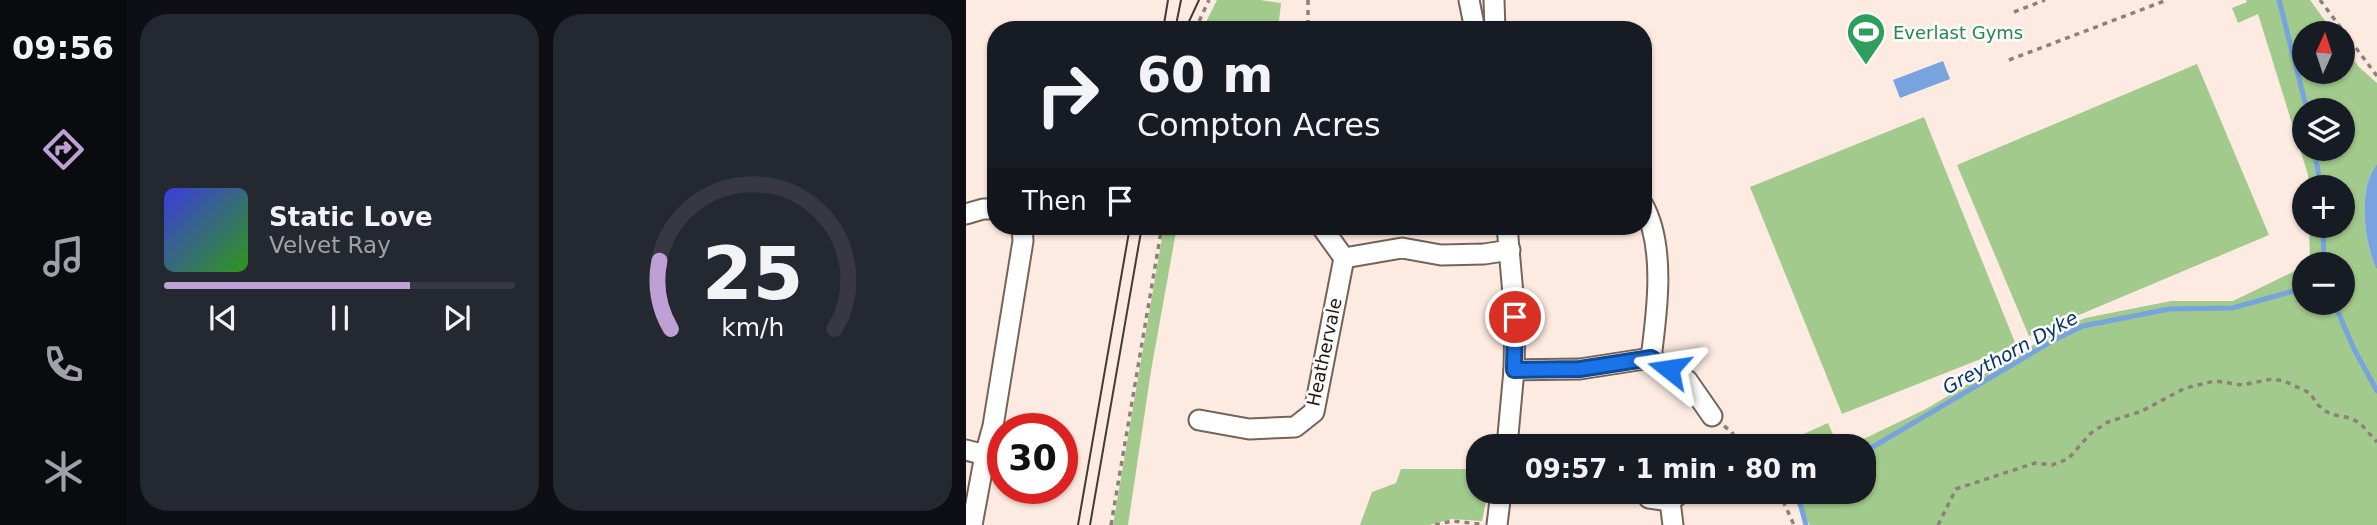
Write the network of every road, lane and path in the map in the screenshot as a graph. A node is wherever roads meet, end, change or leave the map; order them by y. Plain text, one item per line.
1 (1209, 0) edge
2 (1308, 0) edge
3 (1469, 0) edge
4 (1494, 0) edge
5 (2045, 0) edge
6 (2167, 0) edge
7 (2320, 0) edge
8 (2014, 12) dead end
9 (1199, 21) edge
10 (1308, 21) edge
11 (1473, 21) edge
12 (1495, 21) edge
13 (2009, 60) dead end
14 (2376, 72) edge
15 (987, 209) edge
16 (966, 214) edge
17 (1652, 229) edge
18 (1023, 235) edge
19 (1159, 235) edge
20 (1328, 235) edge
21 (1508, 235) edge
22 (1510, 250) junction
23 (1345, 258) junction
24 (1651, 358) junction
25 (1514, 370) junction
26 (1712, 416) dead end
27 (1199, 420) dead end
28 (1508, 434) edge
29 (2377, 442) edge
30 (975, 453) edge
31 (1497, 504) edge
32 (1675, 504) edge
33 (1784, 504) edge
34 (1491, 524) edge
35 (972, 525) edge
36 (1111, 525) edge
37 (1436, 525) edge
38 (1673, 525) edge
39 (1794, 525) edge
40 (1938, 525) edge

1 - 9 path
2 - 10 path
3 - 11 street
4 - 12 street
5 - 8 path
6 - 13 path
7 - 14 path
15 - 16 street
17 - 24 street
18 - 30 street
19 - 36 path
20 - 23 street
21 - 22 street
22 - 23 street
22 - 25 street
23 - 27 street, Heathervale
24 - 25 street
24 - 26 street
25 - 28 street
29 - 40 path
30 - 35 street
31 - 34 street
32 - 38 street
33 - 39 path
34 - 37 path

